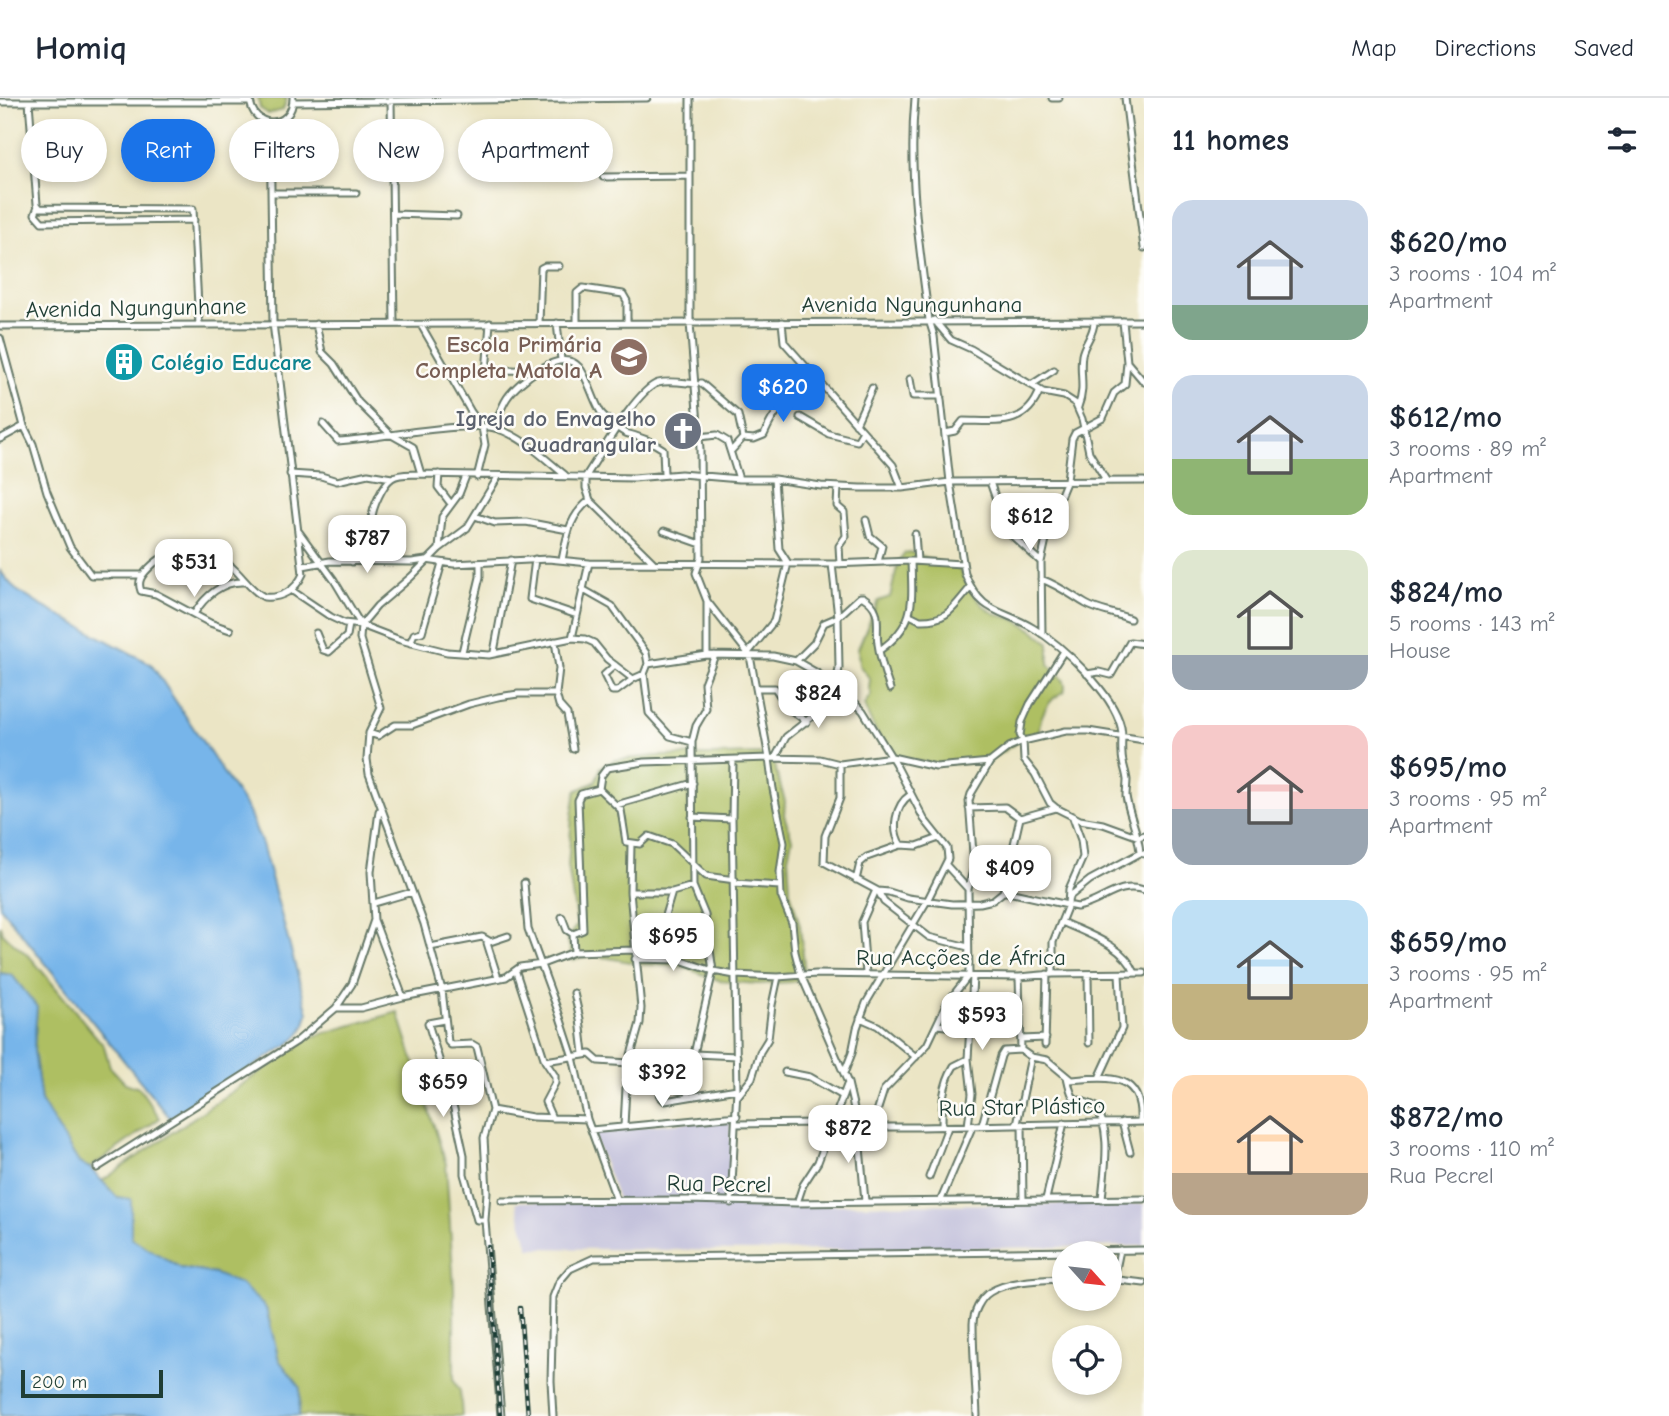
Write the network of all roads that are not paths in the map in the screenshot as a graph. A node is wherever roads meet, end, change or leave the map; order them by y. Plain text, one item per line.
1 (647, 98) edge
2 (690, 98) edge
3 (915, 98) edge
4 (1052, 98) edge
5 (1059, 98) edge
6 (1125, 98) edge
7 (352, 99) edge
8 (519, 99) edge
9 (128, 100) edge
10 (250, 100) edge
11 (294, 100) edge
12 (391, 100) edge
13 (0, 102) edge
14 (29, 102) junction
15 (262, 119) edge
16 (282, 119) edge
17 (689, 176) junction
18 (613, 177) edge
19 (271, 182) edge
20 (271, 193) junction
21 (356, 193) dead end
22 (1136, 194) junction
23 (1144, 195) edge
24 (38, 206) junction
25 (150, 207) junction
26 (393, 214) junction
27 (457, 215) dead end
28 (151, 220) junction
29 (194, 220) junction
30 (1144, 248) edge
31 (559, 267) dead end
32 (931, 320) junction
33 (627, 321) junction
34 (1124, 321) junction
35 (1144, 321) edge
36 (577, 322) junction
37 (782, 322) junction
38 (1094, 322) junction
39 (273, 323) junction
40 (394, 323) junction
41 (490, 323) junction
42 (539, 323) junction
43 (557, 323) junction
44 (690, 323) junction
45 (316, 324) junction
46 (199, 325) junction
47 (421, 325) junction
48 (0, 326) edge
49 (0, 338) edge
50 (561, 360) junction
51 (1127, 362) junction
52 (552, 364) junction
53 (1054, 370) dead end
54 (536, 371) junction
55 (549, 374) dead end
56 (911, 379) dead end
57 (1144, 382) edge
58 (821, 383) junction
59 (699, 384) junction
60 (1031, 385) junction
61 (872, 388) dead end
62 (1040, 390) junction
63 (941, 396) junction
64 (1078, 407) junction
65 (800, 417) dead end
66 (323, 424) dead end
67 (856, 424) junction
68 (24, 426) junction
69 (482, 427) junction
70 (494, 428) junction
71 (618, 428) junction
72 (1084, 429) junction
73 (863, 431) junction
74 (945, 433) junction
75 (390, 435) junction
76 (699, 437) junction
77 (0, 439) edge
78 (743, 439) junction
79 (732, 451) junction
80 (290, 474) junction
81 (421, 474) junction
82 (439, 474) junction
83 (664, 474) junction
84 (565, 475) junction
85 (466, 476) junction
86 (586, 476) junction
87 (700, 476) junction
88 (477, 477) junction
89 (498, 477) junction
90 (392, 478) junction
91 (739, 479) junction
92 (774, 479) junction
93 (1067, 480) junction
94 (1106, 480) junction
95 (990, 481) junction
96 (1144, 481) edge
97 (950, 482) junction
98 (838, 487) junction
99 (902, 488) junction
100 (590, 500) junction
101 (451, 504) junction
102 (475, 516) junction
103 (372, 519) junction
104 (866, 520) dead end
105 (298, 530) junction
106 (568, 530) junction
107 (664, 531) dead end
108 (915, 534) dead end
109 (380, 537) dead end
110 (701, 544) junction
111 (439, 549) junction
112 (535, 559) junction
113 (426, 560) junction
114 (511, 560) junction
115 (562, 560) junction
116 (914, 561) junction
117 (322, 562) junction
118 (352, 562) junction
119 (653, 562) junction
120 (878, 562) junction
121 (1041, 562) junction
122 (442, 563) junction
123 (480, 563) junction
124 (589, 563) junction
125 (788, 563) junction
126 (699, 564) junction
127 (832, 564) junction
128 (840, 564) junction
129 (962, 564) junction
130 (303, 566) junction
131 (141, 575) junction
132 (1041, 579) junction
133 (244, 582) junction
134 (971, 587) junction
135 (582, 589) junction
136 (291, 590) junction
137 (707, 601) junction
138 (194, 614) junction
139 (577, 615) junction
140 (910, 615) junction
141 (838, 617) junction
142 (1130, 619) dead end
143 (349, 624) junction
144 (361, 625) junction
145 (230, 630) dead end
146 (316, 634) dead end
147 (1042, 634) junction
148 (572, 638) junction
149 (555, 642) junction
150 (410, 643) junction
151 (1144, 644) edge
152 (880, 650) junction
153 (1064, 651) junction
154 (463, 652) junction
155 (494, 652) junction
156 (749, 654) junction
157 (707, 655) junction
158 (715, 655) junction
159 (796, 660) junction
160 (648, 664) junction
161 (615, 666) junction
162 (644, 674) junction
163 (1087, 674) junction
164 (633, 679) junction
165 (836, 685) junction
166 (757, 688) junction
167 (890, 689) dead end
168 (556, 694) junction
169 (807, 722) junction
170 (369, 733) junction
171 (1122, 736) junction
172 (1144, 740) edge
173 (1023, 741) junction
174 (692, 743) junction
175 (573, 748) dead end
176 (892, 757) junction
177 (772, 758) junction
178 (733, 760) junction
179 (693, 761) junction
180 (990, 762) junction
181 (840, 764) junction
182 (694, 783) junction
183 (599, 789) junction
184 (911, 795) junction
185 (616, 805) junction
186 (379, 808) junction
187 (969, 808) junction
188 (1056, 808) junction
189 (692, 817) junction
190 (1020, 818) junction
191 (1073, 818) junction
192 (732, 819) junction
193 (1142, 836) edge
194 (939, 838) junction
195 (631, 844) junction
196 (901, 845) junction
197 (1142, 853) edge
198 (693, 863) junction
199 (946, 865) junction
200 (856, 880) junction
201 (735, 882) junction
202 (524, 883) dead end
203 (693, 886) junction
204 (780, 886) junction
205 (968, 889) junction
206 (1144, 890) edge
207 (877, 891) junction
208 (412, 892) junction
209 (630, 892) junction
210 (673, 892) junction
211 (1003, 892) junction
212 (1069, 897) junction
213 (927, 901) junction
214 (969, 902) junction
215 (374, 903) junction
216 (1068, 905) junction
217 (562, 916) dead end
218 (373, 920) junction
219 (665, 921) junction
220 (1062, 922) junction
221 (913, 924) junction
222 (707, 927) junction
223 (573, 934) junction
224 (508, 936) dead end
225 (489, 941) junction
226 (430, 947) junction
227 (968, 947) junction
228 (634, 950) junction
229 (574, 952) junction
230 (635, 959) junction
231 (652, 959) junction
232 (542, 964) junction
233 (713, 971) junction
234 (516, 972) junction
235 (1135, 973) junction
236 (1144, 973) edge
237 (866, 974) junction
238 (1050, 974) junction
239 (1119, 974) junction
240 (735, 975) junction
241 (802, 975) junction
242 (882, 975) junction
243 (1088, 975) junction
244 (971, 976) junction
245 (778, 977) junction
246 (1019, 977) junction
247 (498, 978) junction
248 (442, 990) junction
249 (574, 992) dead end
250 (403, 997) junction
251 (336, 1008) junction
252 (860, 1018) junction
253 (444, 1020) junction
254 (937, 1025) junction
255 (970, 1029) junction
256 (1021, 1039) junction
257 (1089, 1043) dead end
258 (1021, 1050) junction
259 (584, 1054) junction
260 (694, 1054) junction
261 (573, 1056) junction
262 (737, 1056) junction
263 (916, 1057) junction
264 (1031, 1057) junction
265 (968, 1059) junction
266 (545, 1061) junction
267 (628, 1066) junction
268 (785, 1072) dead end
269 (845, 1072) junction
270 (1067, 1077) junction
271 (1099, 1077) junction
272 (848, 1083) junction
273 (737, 1089) junction
274 (843, 1096) junction
275 (687, 1097) junction
276 (737, 1098) junction
277 (492, 1110) junction
278 (737, 1116) junction
279 (552, 1118) junction
280 (587, 1119) junction
281 (1105, 1122) junction
282 (1122, 1122) junction
283 (1142, 1122) edge
284 (1064, 1123) junction
285 (737, 1124) junction
286 (833, 1124) junction
287 (1020, 1124) junction
288 (982, 1125) junction
289 (624, 1126) junction
290 (858, 1126) junction
291 (971, 1126) junction
292 (872, 1127) junction
293 (945, 1127) junction
294 (591, 1130) junction
295 (1130, 1152) dead end
296 (97, 1168) dead end
297 (929, 1177) dead end
298 (1046, 1199) junction
299 (1144, 1199) edge
300 (1023, 1200) junction
301 (1102, 1200) junction
302 (502, 1201) dead end
303 (617, 1201) junction
304 (865, 1201) junction
305 (940, 1202) junction
306 (731, 1203) junction
307 (797, 1203) junction
308 (485, 1220) junction
309 (1122, 1250) edge
310 (1144, 1250) edge
311 (1052, 1251) edge
312 (1052, 1280) edge
313 (1122, 1280) edge
314 (1144, 1283) edge
315 (501, 1416) edge
316 (554, 1416) edge
317 (977, 1416) edge

1 - 8 street
2 - 17 street
3 - 32 street
4 - 5 street
6 - 22 street
7 - 11 street
7 - 12 street
8 - 12 street
9 - 10 street
9 - 14 street
10 - 15 street
11 - 16 street
12 - 26 street
13 - 14 street
14 - 24 street
17 - 18 street
17 - 44 street
19 - 20 street
20 - 21 street
20 - 39 street
22 - 23 street
22 - 30 street
24 - 25 street
24 - 28 street
25 - 28 street
25 - 29 street
26 - 27 street
26 - 40 street
28 - 29 street
29 - 46 street
31 - 42 street
32 - 37 street, Avenida Ngungunhana
32 - 38 street, Avenida Ngungunhana
32 - 60 street
32 - 63 street
33 - 36 street
33 - 36 street
33 - 44 street, Avenida Ngungunhana
34 - 35 street, Avenida Ngungunhana
34 - 38 street, Avenida Ngungunhana
34 - 51 street
36 - 43 street
37 - 44 street, Avenida Ngungunhana
37 - 58 street
38 - 64 street
39 - 45 street, Avenida Ngungunhane
39 - 46 street, Avenida Ngungunhane
39 - 80 street
40 - 45 street, Avenida Ngungunhane
40 - 47 street, Avenida Ngungunhane
41 - 42 street
41 - 47 street, Avenida Ngungunhane
41 - 54 street
42 - 43 street
43 - 50 street
44 - 59 street
45 - 75 street
46 - 48 street, Avenida Ngungunhane
47 - 69 street
49 - 68 street
50 - 52 street
50 - 71 street
51 - 57 street
51 - 72 street
52 - 54 street
52 - 55 street
53 - 60 street
54 - 70 street
56 - 63 street
58 - 67 street
58 - 78 street
59 - 71 street
59 - 76 street
59 - 78 street
60 - 62 street
61 - 67 street
62 - 64 street
62 - 74 street
63 - 74 street
64 - 72 street
65 - 73 street
66 - 75 street
67 - 73 street
68 - 77 street
68 - 131 street
69 - 70 street
69 - 75 street
69 - 88 street
70 - 84 street
71 - 83 street
71 - 86 street
72 - 93 street
72 - 94 street
73 - 99 street
74 - 97 street
75 - 81 street
76 - 79 street
76 - 87 street
78 - 79 street
79 - 91 street
80 - 90 street
80 - 105 street
81 - 82 street
81 - 90 street
82 - 85 street
82 - 101 street
83 - 86 street
83 - 87 street
84 - 86 street
84 - 89 street
85 - 88 street
85 - 101 street
86 - 100 street
87 - 91 street
87 - 110 street
88 - 89 street
89 - 102 street
90 - 103 street
91 - 92 street
92 - 98 street
92 - 125 street
93 - 94 street
93 - 95 street
93 - 121 street
94 - 96 street
95 - 97 street
95 - 121 street
97 - 99 street
97 - 129 street
98 - 99 street
98 - 128 street
100 - 106 street
100 - 119 street
101 - 111 street
102 - 106 street
102 - 111 street
103 - 109 street
103 - 118 street
104 - 120 street
105 - 117 street
105 - 130 street
106 - 115 street
107 - 110 street
108 - 116 street
110 - 126 street
111 - 113 street
112 - 114 street
112 - 115 street
112 - 139 street
113 - 118 street
113 - 122 street
113 - 144 street
114 - 123 street
114 - 155 street
115 - 124 street
116 - 120 street
116 - 129 street
116 - 140 street
117 - 118 street
117 - 130 street
117 - 144 street
119 - 124 street
119 - 126 street
120 - 128 street
121 - 132 street
122 - 123 street
122 - 150 street
123 - 154 street
124 - 135 street
125 - 126 street
125 - 127 street
125 - 156 street
126 - 137 street
127 - 128 street
127 - 141 street
129 - 134 street
130 - 136 street
131 - 133 street
131 - 138 street
132 - 142 street
132 - 147 street
133 - 136 street
133 - 138 street
134 - 140 street
134 - 147 street
135 - 139 street
135 - 160 street
136 - 143 street
137 - 156 street
137 - 157 street
138 - 145 street
139 - 148 street
140 - 152 street
141 - 152 street
141 - 159 street
141 - 165 street
143 - 144 street
143 - 146 street
144 - 150 street
144 - 170 street
147 - 153 street
148 - 149 street
148 - 161 street
149 - 155 street
149 - 168 street
150 - 154 street
151 - 163 street
152 - 167 street
153 - 163 street
153 - 173 street
154 - 155 street
156 - 158 street
156 - 159 street
156 - 166 street
157 - 158 street
157 - 160 street
158 - 174 street
159 - 165 street
160 - 162 street
161 - 164 street
161 - 164 street
162 - 164 street
162 - 174 street
163 - 171 street
165 - 169 street
165 - 176 street
166 - 169 street
166 - 177 street
168 - 170 street
168 - 175 street
169 - 177 street
170 - 186 street
171 - 172 street
171 - 173 street
171 - 193 street
173 - 180 street
173 - 188 street
174 - 179 street
176 - 180 street
176 - 181 street
176 - 184 street
177 - 178 street
177 - 181 street
177 - 204 street
178 - 179 street
178 - 192 street
179 - 182 street
179 - 183 street
180 - 187 street
181 - 200 street
182 - 185 street
182 - 189 street
183 - 185 street
183 - 223 street
184 - 194 street
184 - 196 street
185 - 195 street
186 - 208 street
186 - 215 street
187 - 190 street
187 - 205 street
188 - 190 street
188 - 191 street
189 - 192 street
189 - 198 street
190 - 211 street
191 - 193 street
191 - 212 street
192 - 201 street
193 - 197 street
194 - 196 street
194 - 199 street
195 - 198 street
195 - 209 street
196 - 200 street
197 - 212 street
198 - 201 street
198 - 203 street
199 - 205 street
199 - 213 street
200 - 207 street
201 - 204 street
201 - 240 street
202 - 232 street
203 - 210 street
203 - 222 street
204 - 241 street
205 - 214 street
206 - 216 street
207 - 213 street
207 - 221 street
207 - 237 street
208 - 215 street
208 - 226 street
209 - 210 street
209 - 228 street
210 - 219 street
211 - 214 street
211 - 216 street
212 - 216 street
213 - 214 street
213 - 221 street
214 - 227 street
215 - 218 street
216 - 220 street
217 - 223 street
218 - 250 street
218 - 251 street
219 - 222 street
219 - 231 street
220 - 235 street
220 - 238 street
221 - 227 street
221 - 242 street
222 - 233 street
223 - 229 street
224 - 225 street
225 - 226 street
225 - 247 street
226 - 248 street
227 - 244 street
228 - 229 street
228 - 230 street
229 - 232 street
230 - 231 street, Rua Acções de África
230 - 267 street
231 - 233 street, Rua Acções de África
232 - 234 street
232 - 261 street
233 - 240 street, Rua Acções de África
233 - 260 street
234 - 247 street
234 - 266 street
235 - 236 street, Rua Acções de África
235 - 239 street, Rua Acções de África
237 - 241 street, Rua Acções de África
237 - 242 street, Rua Acções de África
238 - 243 street, Rua Acções de África
238 - 246 street, Rua Acções de África
238 - 256 street
239 - 243 street, Rua Acções de África
239 - 271 street
240 - 245 street, Rua Acções de África
240 - 262 street
241 - 245 street, Rua Acções de África
241 - 269 street
242 - 244 street, Rua Acções de África
242 - 252 street
243 - 257 street
244 - 246 street, Rua Acções de África
244 - 254 street
244 - 255 street
245 - 276 street
246 - 256 street
247 - 248 street
248 - 250 street
248 - 253 street
249 - 259 street
250 - 251 street
251 - 296 street
252 - 263 street
252 - 269 street
253 - 277 street
253 - 308 street
254 - 255 street
254 - 263 street
255 - 265 street
256 - 258 street
258 - 264 street
258 - 288 street
259 - 261 street
259 - 267 street
260 - 262 street
260 - 275 street
261 - 266 street
261 - 280 street
262 - 273 street
263 - 292 street
264 - 270 street
264 - 287 street
265 - 291 street
265 - 293 street
266 - 279 street
267 - 275 street
267 - 289 street
268 - 274 street
269 - 272 street
270 - 271 street
270 - 281 street
271 - 283 street
272 - 274 street
272 - 290 street
273 - 275 street
273 - 276 street
274 - 286 street
276 - 278 street
277 - 279 street
277 - 308 street
278 - 285 street
278 - 289 street
279 - 280 street
280 - 294 street
281 - 282 street, Rua Star Plástico
281 - 284 street, Rua Star Plástico
281 - 301 street
282 - 283 street, Rua Star Plástico
282 - 295 street
284 - 287 street, Rua Star Plástico
284 - 298 street
285 - 286 street, Rua Star Plástico
285 - 306 street
286 - 290 street, Rua Star Plástico
286 - 307 street
287 - 288 street, Rua Star Plástico
287 - 300 street
288 - 291 street, Rua Star Plástico
289 - 294 street
290 - 292 street, Rua Star Plástico
290 - 304 street
291 - 293 street, Rua Star Plástico
291 - 305 street
292 - 293 street, Rua Star Plástico
293 - 297 street
294 - 303 street
298 - 300 street, Rua Pecrel
298 - 301 street, Rua Pecrel
299 - 301 street, Rua Pecrel
300 - 305 street, Rua Pecrel
302 - 303 street, Rua Pecrel
303 - 306 street, Rua Pecrel
304 - 305 street, Rua Pecrel
304 - 307 street, Rua Pecrel
306 - 307 street, Rua Pecrel
308 - 315 street
309 - 310 street
311 - 316 street
312 - 317 street
313 - 314 street

